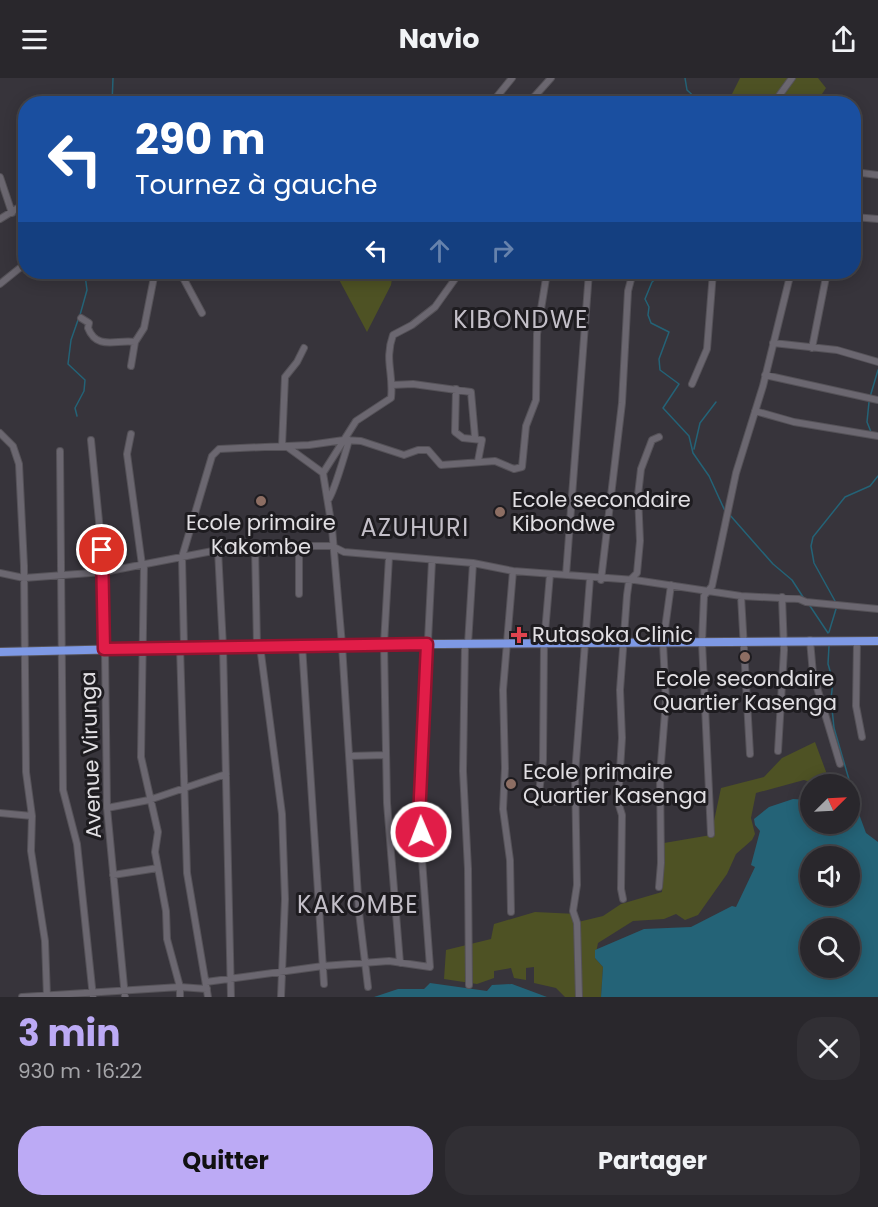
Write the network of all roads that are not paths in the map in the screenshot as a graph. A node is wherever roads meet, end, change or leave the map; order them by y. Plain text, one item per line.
1 (512, 78) edge
2 (551, 78) edge
3 (792, 78) edge
4 (497, 96) edge
5 (535, 96) edge
6 (779, 96) edge
7 (861, 173) edge
8 (878, 175) edge
9 (0, 177) edge
10 (18, 210) edge
11 (12, 213) junction
12 (861, 218) edge
13 (0, 219) edge
14 (878, 219) edge
15 (18, 269) edge
16 (153, 279) edge
17 (184, 279) edge
18 (455, 279) edge
19 (546, 279) edge
20 (588, 279) edge
21 (631, 279) edge
22 (712, 279) edge
23 (789, 279) edge
24 (826, 279) edge
25 (0, 284) edge
26 (202, 313) dead end
27 (81, 318) dead end
28 (135, 342) junction
29 (773, 343) junction
30 (304, 348) dead end
31 (812, 348) junction
32 (878, 362) edge
33 (131, 366) dead end
34 (765, 375) junction
35 (692, 384) dead end
36 (392, 385) junction
37 (456, 389) junction
38 (878, 400) edge
39 (755, 411) junction
40 (0, 433) edge
41 (130, 434) dead end
42 (878, 436) edge
43 (475, 437) junction
44 (659, 437) dead end
45 (91, 440) dead end
46 (346, 440) junction
47 (284, 446) junction
48 (60, 451) dead end
49 (478, 461) junction
50 (323, 473) junction
51 (328, 500) junction
52 (332, 546) junction
53 (255, 547) junction
54 (299, 548) junction
55 (219, 550) junction
56 (182, 557) junction
57 (389, 557) junction
58 (432, 561) junction
59 (473, 563) junction
60 (143, 565) junction
61 (513, 571) junction
62 (104, 572) junction
63 (0, 573) edge
64 (550, 574) junction
65 (62, 575) junction
66 (566, 575) junction
67 (24, 578) junction
68 (590, 578) junction
69 (602, 580) junction
70 (629, 582) junction
71 (671, 585) junction
72 (708, 590) junction
73 (299, 594) dead end
74 (741, 596) junction
75 (782, 597) junction
76 (878, 609) edge
77 (810, 640) junction
78 (857, 641) junction
79 (878, 641) edge
80 (702, 642) junction
81 (783, 642) junction
82 (623, 643) junction
83 (663, 643) junction
84 (384, 644) junction
85 (427, 644) junction
86 (466, 644) junction
87 (505, 644) junction
88 (544, 644) junction
89 (583, 644) junction
90 (743, 644) junction
91 (302, 645) junction
92 (342, 645) junction
93 (224, 646) junction
94 (258, 646) junction
95 (182, 647) junction
96 (142, 648) junction
97 (104, 649) junction
98 (64, 651) junction
99 (0, 652) edge
100 (24, 652) junction
101 (862, 738) dead end
102 (778, 751) dead end
103 (750, 754) dead end
104 (386, 755) junction
105 (349, 756) junction
106 (840, 764) dead end
107 (226, 774) junction
108 (184, 789) junction
109 (149, 800) junction
110 (575, 802) junction
111 (107, 808) junction
112 (0, 813) edge
113 (32, 816) junction
114 (711, 834) dead end
115 (159, 868) junction
116 (113, 875) junction
117 (659, 887) dead end
118 (623, 899) dead end
119 (511, 912) dead end
120 (365, 963) junction
121 (400, 963) junction
122 (323, 966) junction
123 (282, 972) junction
124 (229, 978) junction
125 (324, 984) dead end
126 (469, 985) dead end
127 (207, 986) junction
128 (180, 987) junction
129 (368, 987) dead end
130 (125, 993) edge
131 (93, 995) edge
132 (47, 996) edge
133 (22, 997) edge
134 (180, 997) edge
135 (208, 997) edge
136 (231, 997) edge
137 (280, 997) edge
138 (579, 997) edge

1 - 4 street
2 - 5 street
3 - 6 street
7 - 8 street
9 - 11 street
10 - 11 street
11 - 13 street
12 - 14 street
15 - 25 street
16 - 28 street
17 - 26 street
18 - 36 street
19 - 49 street
20 - 66 street
21 - 69 street
22 - 35 street
23 - 29 street
24 - 31 street
27 - 28 street
28 - 33 street
29 - 31 street
29 - 34 street
30 - 47 street
31 - 32 street
34 - 38 street
34 - 39 street
36 - 37 street
36 - 46 street
37 - 43 street
37 - 43 street
39 - 42 street
39 - 72 street
40 - 67 street
41 - 60 street
43 - 49 street
44 - 70 street
45 - 62 street, Avenue Virunga
46 - 47 street
46 - 49 street
46 - 50 street
46 - 51 street
47 - 50 street
47 - 56 street
48 - 65 street
50 - 51 street
51 - 52 street
52 - 54 street
52 - 57 street
52 - 92 street
53 - 54 street
53 - 55 street
53 - 94 street
54 - 73 street
55 - 56 street
55 - 93 street
56 - 60 street
56 - 95 street
57 - 58 street
57 - 84 street
58 - 59 street
58 - 85 street
59 - 61 street
59 - 86 street
60 - 62 street
60 - 96 street
61 - 64 street
61 - 87 street
62 - 65 street
62 - 97 street, Avenue Virunga
63 - 67 street
64 - 66 street
64 - 88 street
65 - 67 street
65 - 98 street
66 - 68 street
67 - 100 street
68 - 69 street
68 - 89 street
69 - 70 street
70 - 71 street
70 - 82 street
71 - 72 street
71 - 83 street
72 - 74 street
72 - 80 street
74 - 75 street
74 - 90 street
75 - 76 street
75 - 81 street
77 - 78 highway
77 - 81 highway
77 - 106 street
78 - 79 highway
78 - 101 street
80 - 83 highway
80 - 90 highway
80 - 114 street
81 - 90 highway
81 - 102 street
82 - 83 highway
82 - 89 highway
82 - 118 street
83 - 117 street
84 - 85 highway
84 - 92 highway
84 - 104 street
85 - 86 highway
85 - 121 street
86 - 87 highway
86 - 126 street
87 - 88 highway
87 - 119 street
88 - 89 highway
88 - 110 street
89 - 110 street
90 - 103 street
91 - 92 highway
91 - 94 highway
91 - 122 street
92 - 105 street
93 - 94 highway
93 - 95 highway
93 - 107 street
94 - 123 street
95 - 96 highway
95 - 108 street
96 - 97 highway
96 - 109 street
97 - 98 highway
97 - 111 street, Avenue Virunga
98 - 100 highway
98 - 131 street
99 - 100 highway
100 - 113 street
104 - 105 street
104 - 121 street
105 - 120 street
107 - 108 street
107 - 124 street
108 - 109 street
108 - 127 street
109 - 111 street
109 - 115 street
110 - 138 street
111 - 116 street, Avenue Virunga
112 - 113 street
113 - 132 street
115 - 116 street
115 - 128 street
116 - 130 street, Avenue Virunga
120 - 121 street
120 - 122 street
120 - 129 street
122 - 123 street
122 - 125 street
123 - 124 street
123 - 137 street
124 - 127 street
124 - 136 street
127 - 128 street
127 - 135 street
128 - 130 street
128 - 134 street
130 - 131 street
131 - 132 street
132 - 133 street

